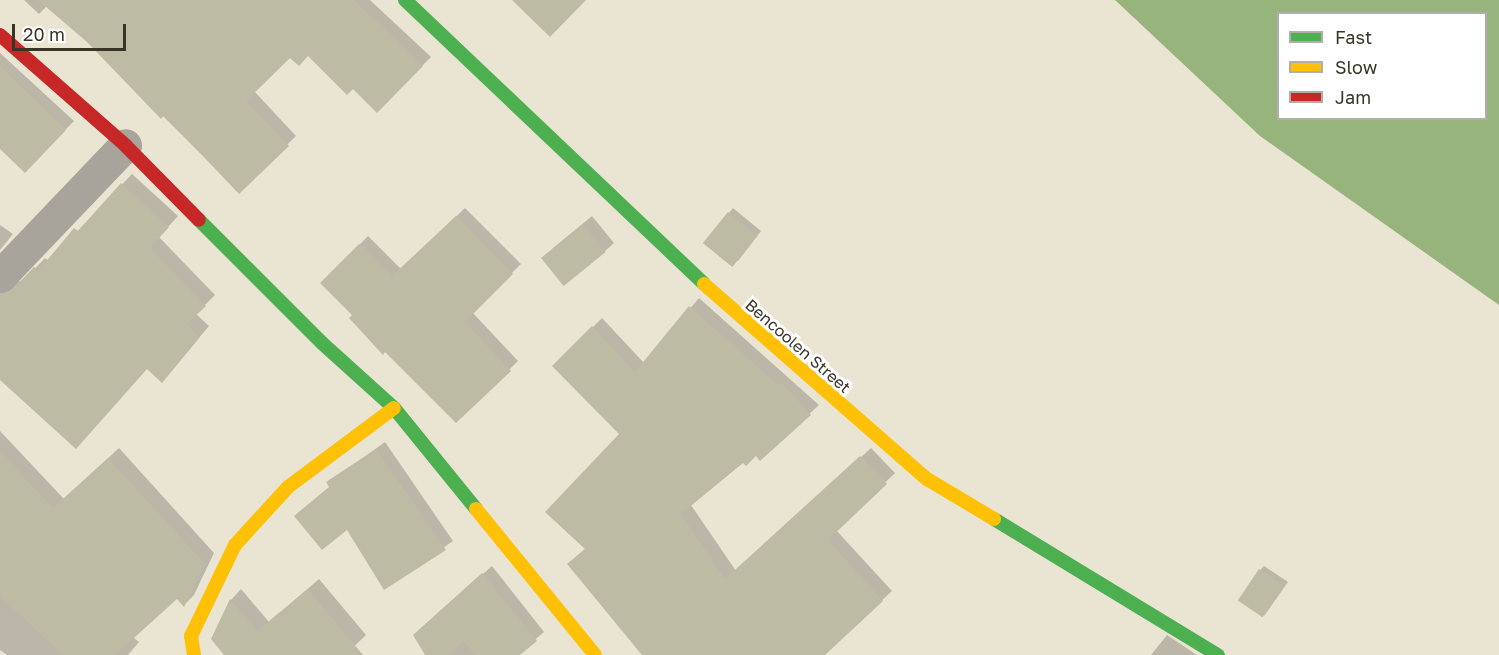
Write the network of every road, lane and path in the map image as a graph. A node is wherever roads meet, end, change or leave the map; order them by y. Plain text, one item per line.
1 (405, 0) edge
2 (0, 35) edge
3 (124, 145) junction
4 (0, 276) edge
5 (394, 408) junction
6 (194, 655) edge
7 (595, 655) edge
8 (1218, 655) edge

1 - 8 street, Bencoolen Street
2 - 3 street
3 - 4 street
3 - 5 street
5 - 6 street
5 - 7 street

